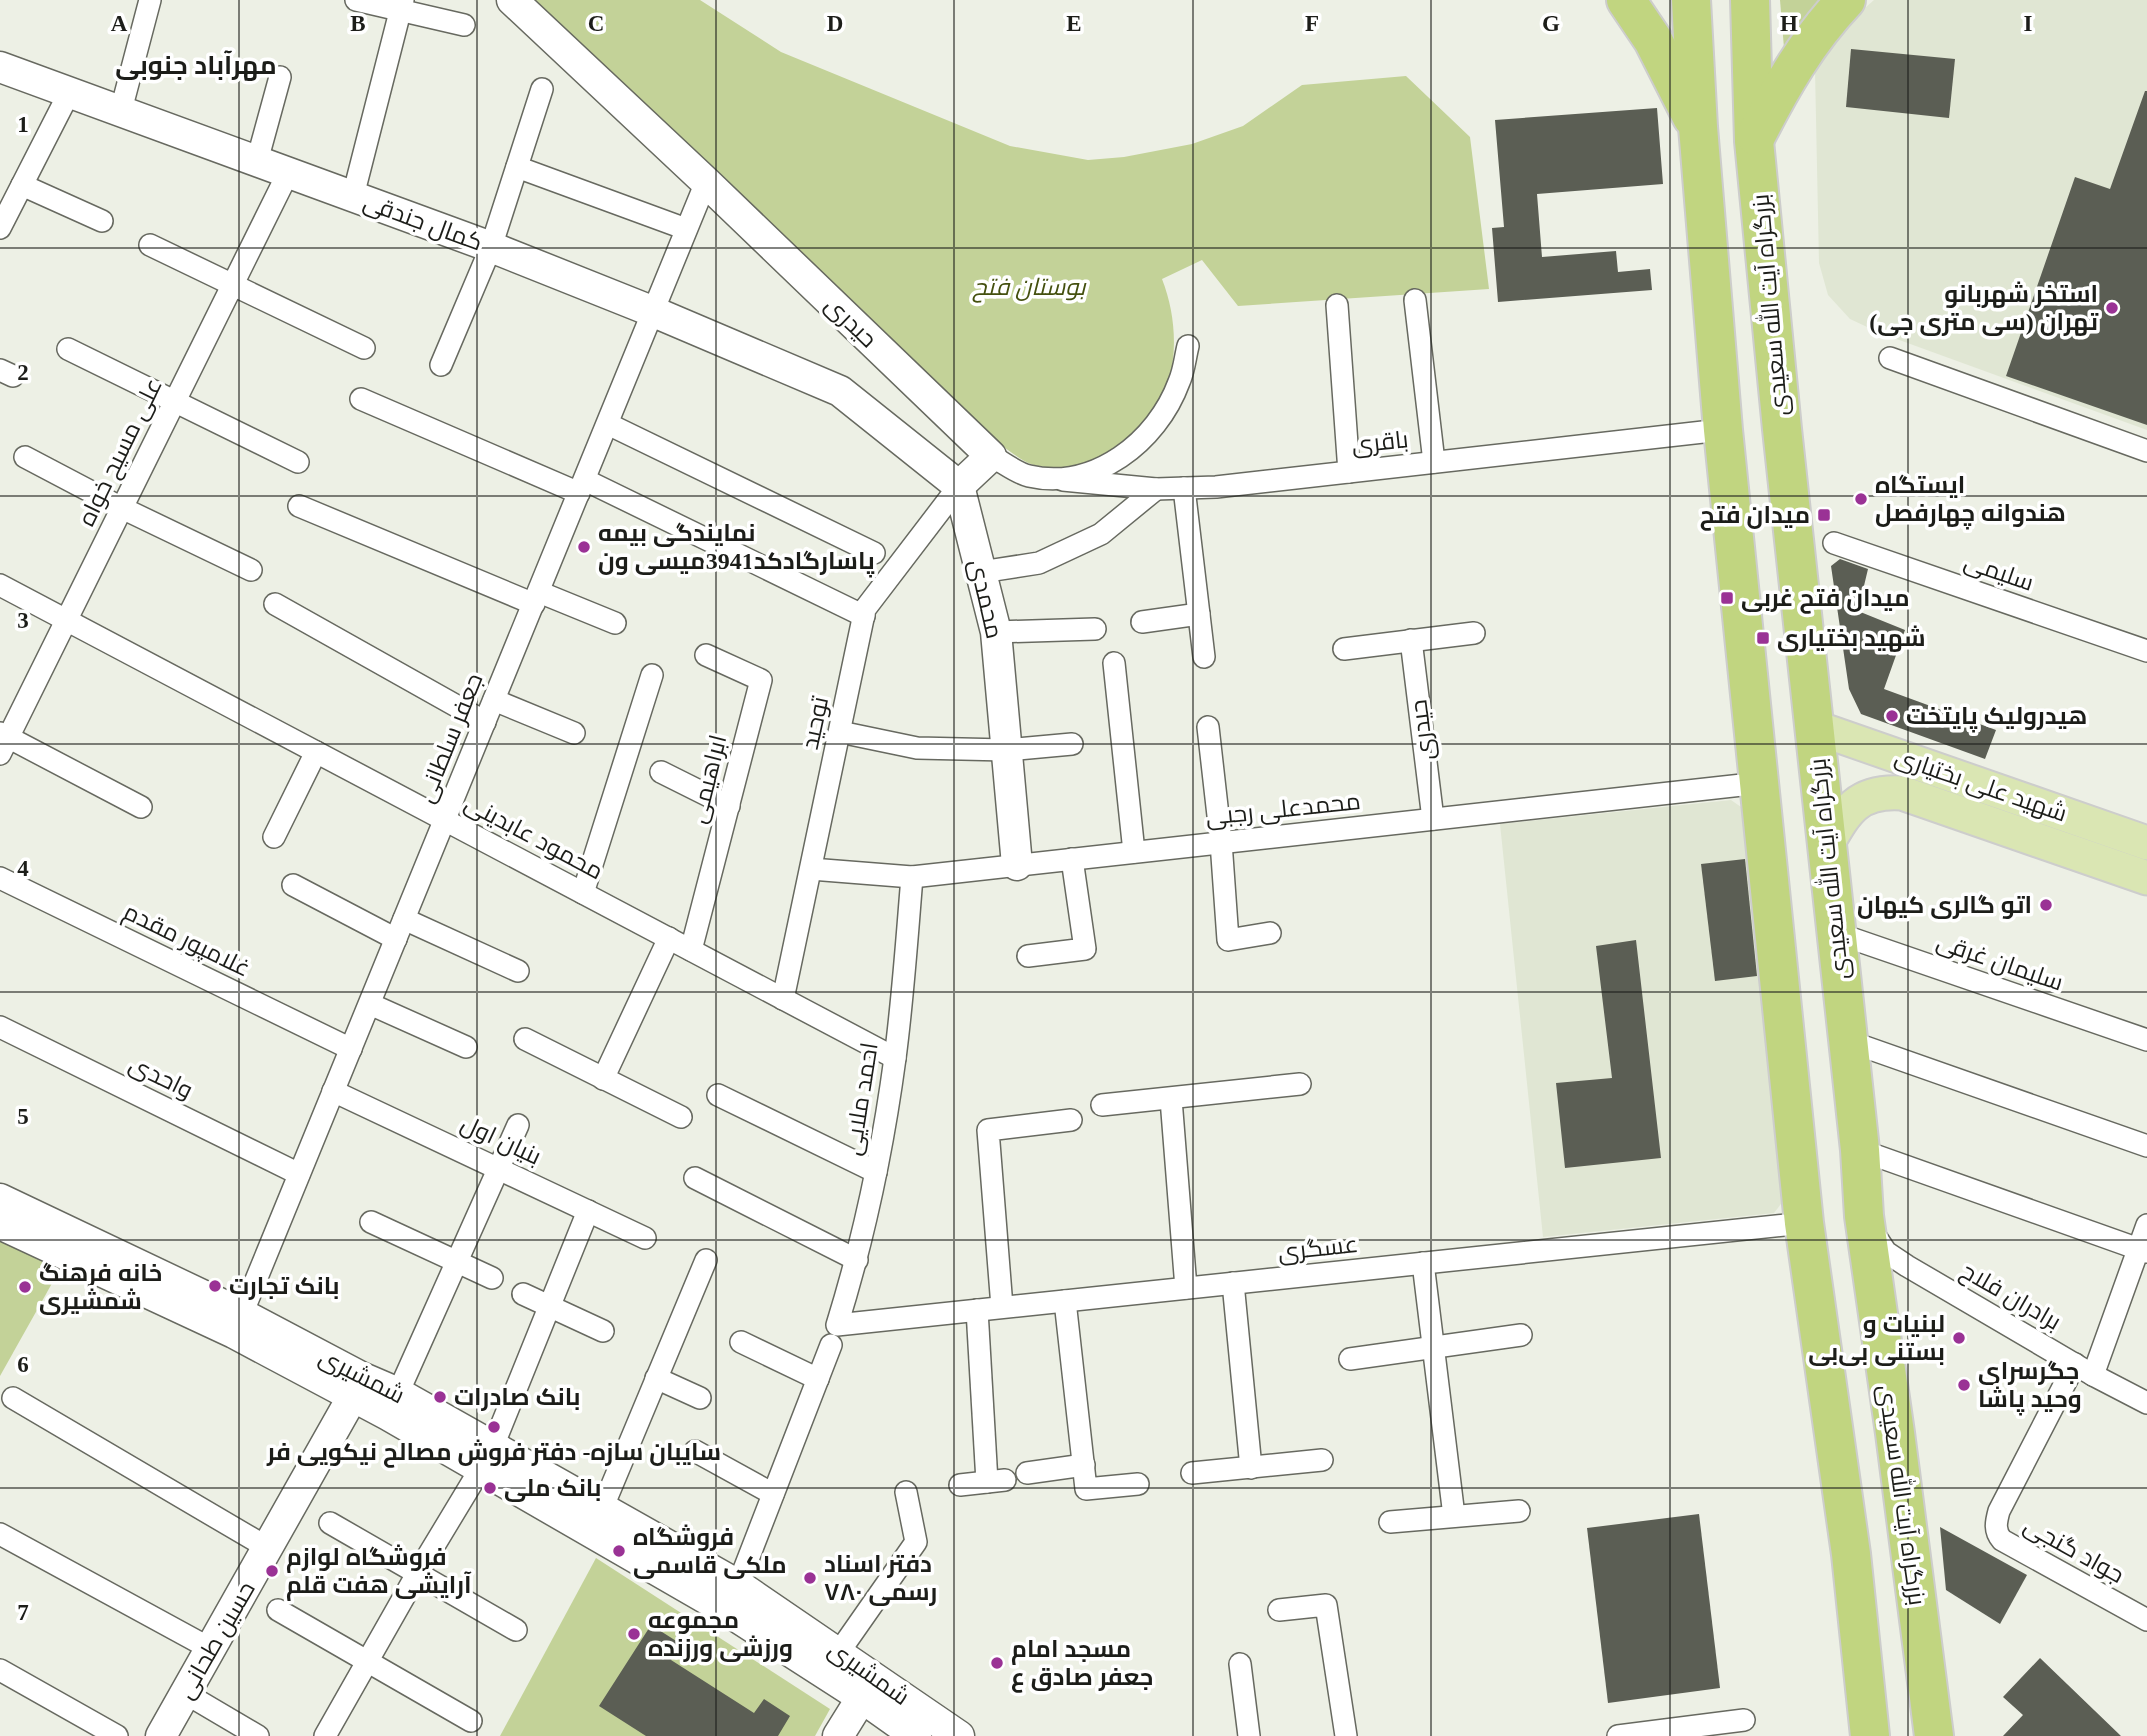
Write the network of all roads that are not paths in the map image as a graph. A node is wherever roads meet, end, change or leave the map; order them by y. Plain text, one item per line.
1 (150, 0) edge
2 (356, 0) edge
3 (512, 0) edge
4 (1626, 0) edge
5 (1691, 0) edge
6 (1750, 0) edge
7 (1846, 0) edge
8 (402, 6) edge
9 (464, 25) dead end
10 (0, 67) edge
11 (280, 78) dead end
12 (542, 89) dead end
13 (69, 93) junction
14 (121, 110) junction
15 (1698, 127) junction
16 (1754, 141) junction
17 (257, 161) junction
18 (517, 167) junction
19 (288, 173) junction
20 (706, 182) junction
21 (22, 185) junction
22 (353, 196) junction
23 (3, 215) edge
24 (102, 221) dead end
25 (686, 229) junction
26 (150, 245) dead end
27 (491, 247) junction
28 (233, 284) junction
29 (1415, 300) dead end
30 (1337, 305) dead end
31 (654, 312) junction
32 (1188, 346) dead end
33 (364, 348) dead end
34 (68, 349) dead end
35 (1890, 358) dead end
36 (441, 365) dead end
37 (361, 399) dead end
38 (175, 401) junction
39 (608, 424) junction
40 (1703, 432) dead end
41 (2147, 451) edge
42 (991, 456) junction
43 (25, 457) dead end
44 (298, 462) dead end
45 (1434, 462) junction
46 (1349, 472) junction
47 (1063, 481) junction
48 (959, 486) junction
49 (582, 487) junction
50 (1184, 488) junction
51 (1156, 489) junction
52 (299, 506) dead end
53 (122, 508) junction
54 (1834, 543) dead end
55 (874, 553) dead end
56 (251, 570) dead end
57 (981, 572) junction
58 (0, 585) edge
59 (536, 598) junction
60 (275, 604) dead end
61 (1199, 614) junction
62 (864, 616) junction
63 (66, 620) junction
64 (1142, 622) dead end
65 (615, 623) dead end
66 (1095, 629) dead end
67 (996, 632) junction
68 (1474, 633) dead end
69 (1411, 640) junction
70 (1344, 649) dead end
71 (2147, 651) edge
72 (706, 655) dead end
73 (1204, 657) dead end
74 (1114, 663) dead end
75 (652, 675) dead end
76 (494, 700) junction
77 (485, 722) junction
78 (1208, 727) dead end
79 (1814, 727) junction
80 (839, 732) junction
81 (574, 733) dead end
82 (3, 742) edge
83 (1072, 744) dead end
84 (1006, 750) junction
85 (316, 752) junction
86 (661, 772) dead end
87 (1760, 783) junction
88 (729, 806) junction
89 (141, 807) dead end
90 (1433, 819) junction
91 (445, 820) junction
92 (274, 837) dead end
93 (1221, 842) junction
94 (2147, 843) edge
95 (1826, 846) junction
96 (1134, 852) junction
97 (1073, 859) junction
98 (1017, 865) junction
99 (811, 869) junction
100 (912, 877) junction
101 (0, 878) edge
102 (2147, 878) edge
103 (293, 885) dead end
104 (583, 893) junction
105 (400, 929) junction
106 (1270, 933) dead end
107 (1836, 933) junction
108 (669, 938) junction
109 (691, 950) junction
110 (1028, 956) dead end
111 (518, 971) dead end
112 (783, 999) junction
113 (370, 1004) junction
114 (0, 1027) edge
115 (524, 1039) dead end
116 (2147, 1040) edge
117 (1848, 1041) junction
118 (466, 1047) dead end
119 (351, 1049) junction
120 (895, 1058) junction
121 (603, 1079) junction
122 (1300, 1084) dead end
123 (333, 1091) junction
124 (718, 1095) dead end
125 (1171, 1099) junction
126 (1102, 1105) dead end
127 (681, 1117) dead end
128 (1071, 1120) dead end
129 (518, 1125) dead end
130 (2147, 1146) edge
131 (1860, 1150) junction
132 (499, 1167) junction
133 (876, 1172) junction
134 (299, 1174) junction
135 (695, 1178) dead end
136 (0, 1199) edge
137 (588, 1211) junction
138 (1864, 1216) junction
139 (372, 1222) dead end
140 (1804, 1223) junction
141 (0, 1224) edge
142 (2147, 1225) edge
143 (645, 1238) dead end
144 (2143, 1251) edge
145 (857, 1259) junction
146 (456, 1260) junction
147 (706, 1260) dead end
148 (1423, 1263) junction
149 (492, 1278) dead end
150 (1233, 1283) junction
151 (1186, 1288) junction
152 (523, 1294) dead end
153 (1065, 1301) junction
154 (551, 1306) junction
155 (1002, 1307) junction
156 (977, 1310) junction
157 (238, 1324) junction
158 (603, 1331) dead end
159 (834, 1335) junction
160 (1521, 1335) dead end
161 (741, 1342) dead end
162 (1433, 1346) junction
163 (1350, 1359) dead end
164 (2084, 1369) junction
165 (656, 1378) junction
166 (818, 1379) junction
167 (358, 1388) junction
168 (13, 1398) dead end
169 (700, 1398) dead end
170 (2147, 1403) edge
171 (393, 1404) junction
172 (695, 1451) dead end
173 (487, 1457) junction
174 (1322, 1460) dead end
175 (1084, 1465) junction
176 (1251, 1468) junction
177 (1027, 1473) dead end
178 (1192, 1473) dead end
179 (1138, 1484) dead end
180 (960, 1485) dead end
181 (906, 1492) dead end
182 (773, 1494) junction
183 (1519, 1511) dead end
184 (1454, 1516) junction
185 (596, 1520) junction
186 (1390, 1522) dead end
187 (330, 1523) dead end
188 (0, 1534) edge
189 (268, 1548) junction
190 (418, 1573) junction
191 (732, 1597) junction
192 (278, 1610) dead end
193 (1279, 1610) dead end
194 (2147, 1620) edge
195 (516, 1630) dead end
196 (211, 1648) junction
197 (367, 1662) junction
198 (832, 1663) junction
199 (1240, 1664) dead end
200 (0, 1670) edge
201 (868, 1687) junction
202 (186, 1693) junction
203 (1744, 1720) dead end
204 (471, 1721) dead end
205 (1937, 1731) edge
206 (117, 1736) edge
207 (161, 1736) edge
208 (258, 1736) edge
209 (325, 1736) edge
210 (838, 1736) edge
211 (916, 1736) edge
212 (959, 1736) edge
213 (1249, 1736) edge
214 (1346, 1736) edge
215 (1618, 1736) edge
216 (1870, 1736) edge

1 - 14 street
2 - 8 street
3 - 20 street, حیدری
4 - 15 highway
5 - 15 highway
6 - 16 highway, بزرگراه آیت الله سعیدی
7 - 16 highway
8 - 9 street
8 - 22 street
10 - 13 street, کمال جندقی
11 - 17 street
12 - 18 street
13 - 14 street, کمال جندقی
13 - 21 street
14 - 17 street, کمال جندقی
15 - 87 highway
16 - 79 highway, بزرگراه آیت الله سعیدی
17 - 19 street, کمال جندقی
18 - 25 street
18 - 27 street
19 - 22 street, کمال جندقی
19 - 28 street, علی مسیح خواه
20 - 25 street, جعفر سلطانی
20 - 42 street, حیدری
21 - 23 street
21 - 24 street
22 - 27 street, کمال جندقی
25 - 31 street, جعفر سلطانی
26 - 28 street
27 - 31 street, کمال جندقی
27 - 36 street
28 - 33 street
28 - 38 street, علی مسیح خواه
29 - 45 street
30 - 46 street
31 - 39 street, جعفر سلطانی
31 - 48 street, کمال جندقی
32 - 47 street, حیدری
34 - 38 street
35 - 41 street
37 - 49 street
38 - 44 street
38 - 53 street, علی مسیح خواه
39 - 49 street, جعفر سلطانی
39 - 55 street
40 - 45 street, باقری
42 - 47 street, حیدری
42 - 48 street
43 - 53 street
45 - 46 street, باقری
46 - 50 street, باقری
47 - 51 street, باقری
48 - 57 street, محمدی
48 - 62 street, توحید
49 - 59 street, جعفر سلطانی
49 - 62 street
50 - 51 street, باقری
50 - 61 street
51 - 57 street
52 - 59 street
53 - 56 street
53 - 63 street, علی مسیح خواه
54 - 71 street, سلیمی
57 - 67 street, محمدی
58 - 63 street, محمود عابدینی
59 - 65 street
59 - 76 street, جعفر سلطانی
60 - 77 street
61 - 64 street
61 - 73 street
62 - 80 street, توحید
63 - 82 street, علی مسیح خواه
63 - 85 street, محمود عابدینی
66 - 67 street
67 - 84 street, محمدی
68 - 69 street
69 - 70 street
69 - 90 street, حیدری
72 - 88 street, ابراهیمی
74 - 96 street
75 - 104 street
76 - 77 street, جعفر سلطانی
76 - 81 street
77 - 91 street, جعفر سلطانی
78 - 93 street
79 - 94 main road, شهید علی بختیاری
79 - 95 highway, بزرگراه آیت الله سعیدی
80 - 84 street
80 - 99 street, توحید
82 - 89 street
83 - 84 street
84 - 98 street, محمدی
85 - 91 street, محمود عابدینی
85 - 92 street
86 - 88 street
87 - 90 street, محمدعلی رجبی
87 - 140 highway
88 - 109 street, ابراهیمی
90 - 93 street, محمدعلی رجبی
91 - 104 street, محمود عابدینی
91 - 105 street, جعفر سلطانی
93 - 96 street, محمدعلی رجبی
93 - 106 street
95 - 102 main road, شهید علی بختیاری
95 - 107 highway, بزرگراه آیت الله سعیدی
96 - 97 street, محمدعلی رجبی
97 - 98 street, محمدعلی رجبی
97 - 110 street
98 - 100 street, محمدعلی رجبی
99 - 100 street, محمدعلی رجبی
99 - 112 street, توحید
100 - 120 street, احمد ملایی
101 - 119 street, غلامپور مقدم
103 - 105 street
104 - 108 street, محمود عابدینی
105 - 111 street
105 - 113 street, جعفر سلطانی
107 - 116 street, سلیمان غرقی
107 - 117 highway, بزرگراه آیت الله سعیدی
108 - 109 street, محمود عابدینی
108 - 121 street
109 - 112 street, محمود عابدینی
112 - 120 street, محمود عابدینی
113 - 118 street
113 - 119 street, جعفر سلطانی
114 - 134 street, واحدی
115 - 121 street
117 - 130 street
117 - 131 highway, بزرگراه آیت الله سعیدی
119 - 123 street, جعفر سلطانی
120 - 133 street, احمد ملایی
121 - 127 street
122 - 125 street
123 - 132 street, بنیان اول
123 - 134 street, جعفر سلطانی
124 - 133 street
125 - 126 street
125 - 151 street
128 - 155 street
129 - 132 street
131 - 138 highway, بزرگراه آیت الله سعیدی
131 - 144 street
132 - 137 street, بنیان اول
132 - 146 street
133 - 145 street, احمد ملایی
134 - 157 street, جعفر سلطانی
135 - 145 street
136 - 157 street, شمشیری
137 - 143 street, بنیان اول
137 - 154 street
138 - 164 street, برادران فلاح
138 - 205 highway, بزرگراه آیت الله سعیدی
139 - 146 street
140 - 148 street, عسگری
140 - 216 highway
141 - 157 street, شمشیری
142 - 144 street
144 - 164 street
145 - 159 street, احمد ملایی
146 - 149 street
146 - 171 street
147 - 165 street
148 - 150 street, عسگری
148 - 162 street
150 - 151 street, عسگری
150 - 176 street
151 - 153 street, عسگری
152 - 154 street
153 - 155 street, عسگری
153 - 175 street
154 - 158 street
154 - 173 street
155 - 156 street, عسگری
156 - 159 street, عسگری
156 - 180 street
157 - 167 street, شمشیری
159 - 166 street, احمد ملایی
160 - 162 street
161 - 166 street
162 - 163 street
162 - 184 street
164 - 170 street, برادران فلاح
164 - 194 street, جواد گنجی
165 - 169 street
165 - 185 street
166 - 182 street, احمد ملایی
167 - 171 street, شمشیری
167 - 189 street, حسین طحانی
168 - 189 street
171 - 173 street, شمشیری
172 - 182 street
173 - 185 street, شمشیری
173 - 190 street
174 - 176 street
175 - 177 street
175 - 179 street
176 - 178 street
181 - 198 street
182 - 191 street, احمد ملایی
183 - 184 street
184 - 186 street
185 - 191 street, شمشیری
187 - 190 street
188 - 196 street
189 - 196 street, حسین طحانی
190 - 195 street
190 - 197 street
191 - 198 street, شمشیری
192 - 197 street
193 - 214 street
196 - 202 street, حسین طحانی
197 - 204 street
197 - 209 street
198 - 201 street, شمشیری
199 - 213 street
200 - 206 street
201 - 210 street
201 - 211 street, شمشیری
201 - 212 street, شمشیری
202 - 207 street, حسین طحانی
202 - 208 street
203 - 215 street

